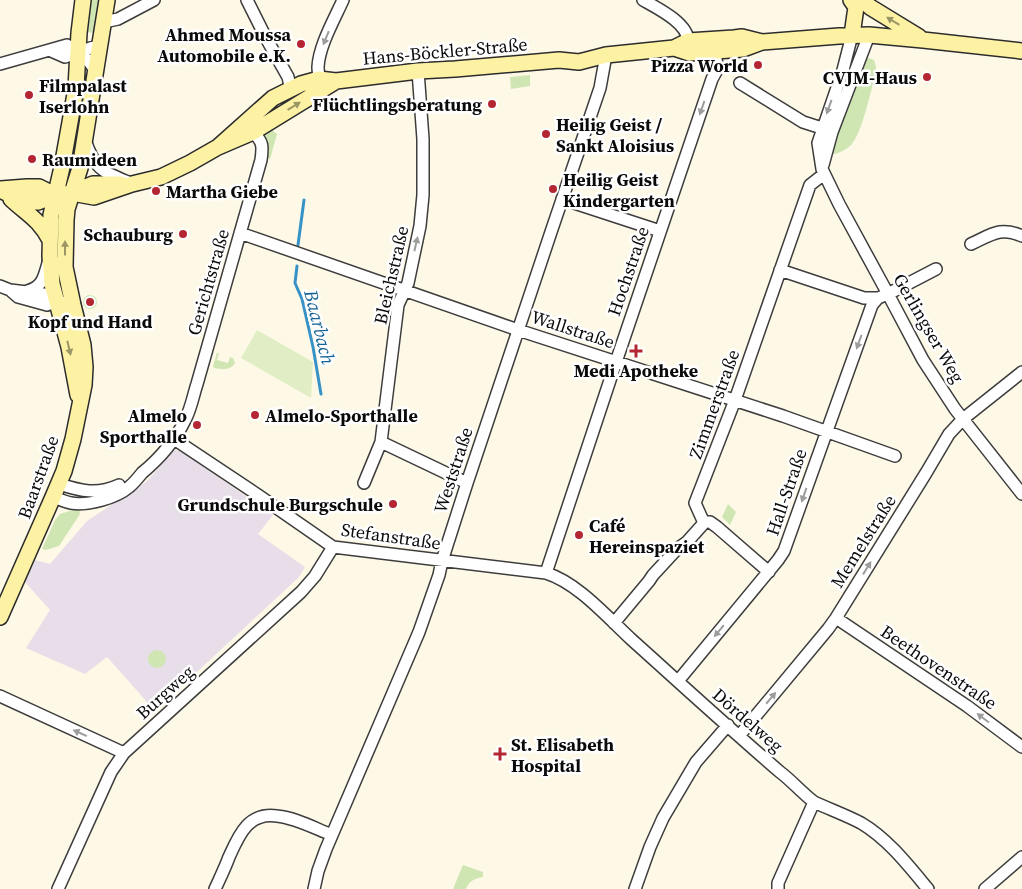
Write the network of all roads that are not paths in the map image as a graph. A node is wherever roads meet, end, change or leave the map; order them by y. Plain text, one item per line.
1 (83, 0) edge
2 (107, 0) edge
3 (154, 0) edge
4 (247, 0) edge
5 (343, 0) edge
6 (643, 0) edge
7 (859, 0) edge
8 (104, 22) junction
9 (852, 35) junction
10 (869, 35) junction
11 (923, 40) junction
12 (688, 41) junction
13 (100, 42) junction
14 (717, 45) junction
15 (674, 48) junction
16 (1022, 51) edge
17 (77, 52) junction
18 (606, 54) junction
19 (0, 64) edge
20 (95, 70) junction
21 (418, 71) junction
22 (319, 79) junction
23 (336, 81) junction
24 (740, 83) dead end
25 (288, 91) junction
26 (827, 130) junction
27 (253, 132) junction
28 (85, 140) junction
29 (218, 147) junction
30 (823, 172) junction
31 (132, 184) junction
32 (0, 190) edge
33 (72, 194) junction
34 (55, 195) junction
35 (562, 199) junction
36 (660, 231) junction
37 (240, 233) junction
38 (1022, 236) edge
39 (50, 240) junction
40 (971, 244) dead end
41 (50, 256) junction
42 (936, 269) dead end
43 (780, 270) junction
44 (5, 288) edge
45 (26, 291) junction
46 (404, 291) junction
47 (883, 296) junction
48 (56, 301) junction
49 (73, 305) junction
50 (518, 330) junction
51 (616, 362) junction
52 (1022, 372) edge
53 (735, 400) junction
54 (80, 404) junction
55 (963, 419) junction
56 (826, 431) junction
57 (174, 439) junction
58 (381, 442) junction
59 (896, 456) dead end
60 (364, 482) dead end
61 (467, 483) junction
62 (56, 490) junction
63 (1022, 494) edge
64 (707, 522) dead end
65 (333, 547) junction
66 (442, 561) junction
67 (768, 572) junction
68 (546, 573) junction
69 (0, 617) edge
70 (836, 618) junction
71 (614, 623) junction
72 (678, 681) junction
73 (0, 696) edge
74 (728, 726) junction
75 (739, 736) junction
76 (1022, 747) edge
77 (124, 753) junction
78 (814, 802) junction
79 (332, 835) junction
80 (1022, 857) edge
81 (58, 889) edge
82 (215, 889) edge
83 (314, 889) edge
84 (635, 889) edge
85 (778, 889) edge
86 (928, 889) edge
87 (985, 889) edge

1 - 17 main road, Baarstraße
2 - 8 main road, Baarstraße
3 - 8 street
4 - 25 street
5 -> 22 street
6 - 12 street
7 - 9 main road
7 - 10 main road
11 -> 7 main road
8 - 13 main road, Baarstraße
9 - 10 main road, Hans-Böckler-Straße
9 - 14 main road, Hans-Böckler-Straße
9 -> 26 street
10 - 11 main road, Hans-Böckler-Straße
10 - 26 street
11 - 16 main road, Hans-Böckler-Straße
12 - 14 main road, Hans-Böckler-Straße
12 - 15 main road, Hans-Böckler-Straße
13 - 17 street
13 - 20 main road, Baarstraße
14 - 15 main road, Hans-Böckler-Straße
14 -> 36 street, Hochstraße
15 - 18 main road, Hans-Böckler-Straße
17 - 19 street
17 - 20 street
17 - 34 main road, Baarstraße
18 - 21 main road, Hans-Böckler-Straße
18 - 35 street, Weststraße
20 - 28 main road, Baarstraße
21 - 23 main road, Hans-Böckler-Straße
46 -> 21 street, Bleichstraße
22 - 23 main road, Hans-Böckler-Straße
22 - 25 main road, Hans-Böckler-Straße
27 -> 23 main road, Hans-Böckler-Straße
24 - 26 street
25 - 27 street
25 - 29 main road, Hans-Böckler-Straße
26 - 30 street
27 - 29 main road, Hans-Böckler-Straße
27 - 37 street, Gerichtstraße
28 - 31 street
28 - 33 main road, Baarstraße
29 - 31 main road, Hans-Böckler-Straße
30 - 43 street, Zimmerstraße
30 - 47 street, Gerlingser Weg
31 - 33 main road, Hans-Böckler-Straße
31 - 33 main road, Hans-Böckler-Straße
32 - 34 main road
32 - 34 main road
32 - 39 main road
33 - 34 main road
49 -> 33 main road, Baarstraße
34 - 39 main road, Baarstraße
35 - 36 street
35 - 50 street, Weststraße
36 - 51 street, Hochstraße
37 - 46 street, Wallstraße
37 - 57 street, Gerichtstraße
38 - 40 street
39 - 41 main road, Baarstraße
41 - 45 street
41 - 48 main road, Baarstraße
42 - 47 street
43 - 47 street
43 - 53 street, Zimmerstraße
44 - 45 street
44 - 48 street
45 - 48 street
46 - 50 street, Wallstraße
46 - 58 street, Bleichstraße
47 - 55 street, Gerlingser Weg
47 -> 56 street, Hall-Straße
48 - 49 street
48 -> 54 main road, Baarstraße
49 - 54 main road, Baarstraße
50 - 51 street, Wallstraße
50 - 61 street, Weststraße
51 - 53 street, Wallstraße
51 - 68 street, Hochstraße
52 - 55 street, Memelstraße
53 - 56 street, Wallstraße
53 - 71 street, Zimmerstraße
54 - 62 main road, Baarstraße
55 - 63 street, Gerlingser Weg
70 -> 55 street, Memelstraße
56 - 59 street, Wallstraße
56 -> 67 street, Hall-Straße
57 - 62 street, Gerichtstraße
57 - 65 street, Stefanstraße
58 - 60 street, Bleichstraße
58 - 61 street
61 - 66 street, Weststraße
62 - 69 main road, Baarstraße
64 - 67 street
65 - 66 street, Stefanstraße
65 - 77 street, Burgweg
66 - 68 street, Stefanstraße
66 - 79 street, Weststraße
67 -> 72 street, Hall-Straße
68 - 71 street, Dördelweg
75 -> 70 street, Memelstraße
76 -> 70 street, Beethovenstraße
71 - 72 street, Dördelweg
72 - 74 street, Dördelweg
77 -> 73 street
74 - 75 street, Dördelweg
74 - 84 street
75 - 78 street, Dördelweg
77 - 81 street, Burgweg
78 - 85 street
78 - 86 street, Dördelweg
79 - 82 street
79 - 83 street, Weststraße
80 - 87 street

